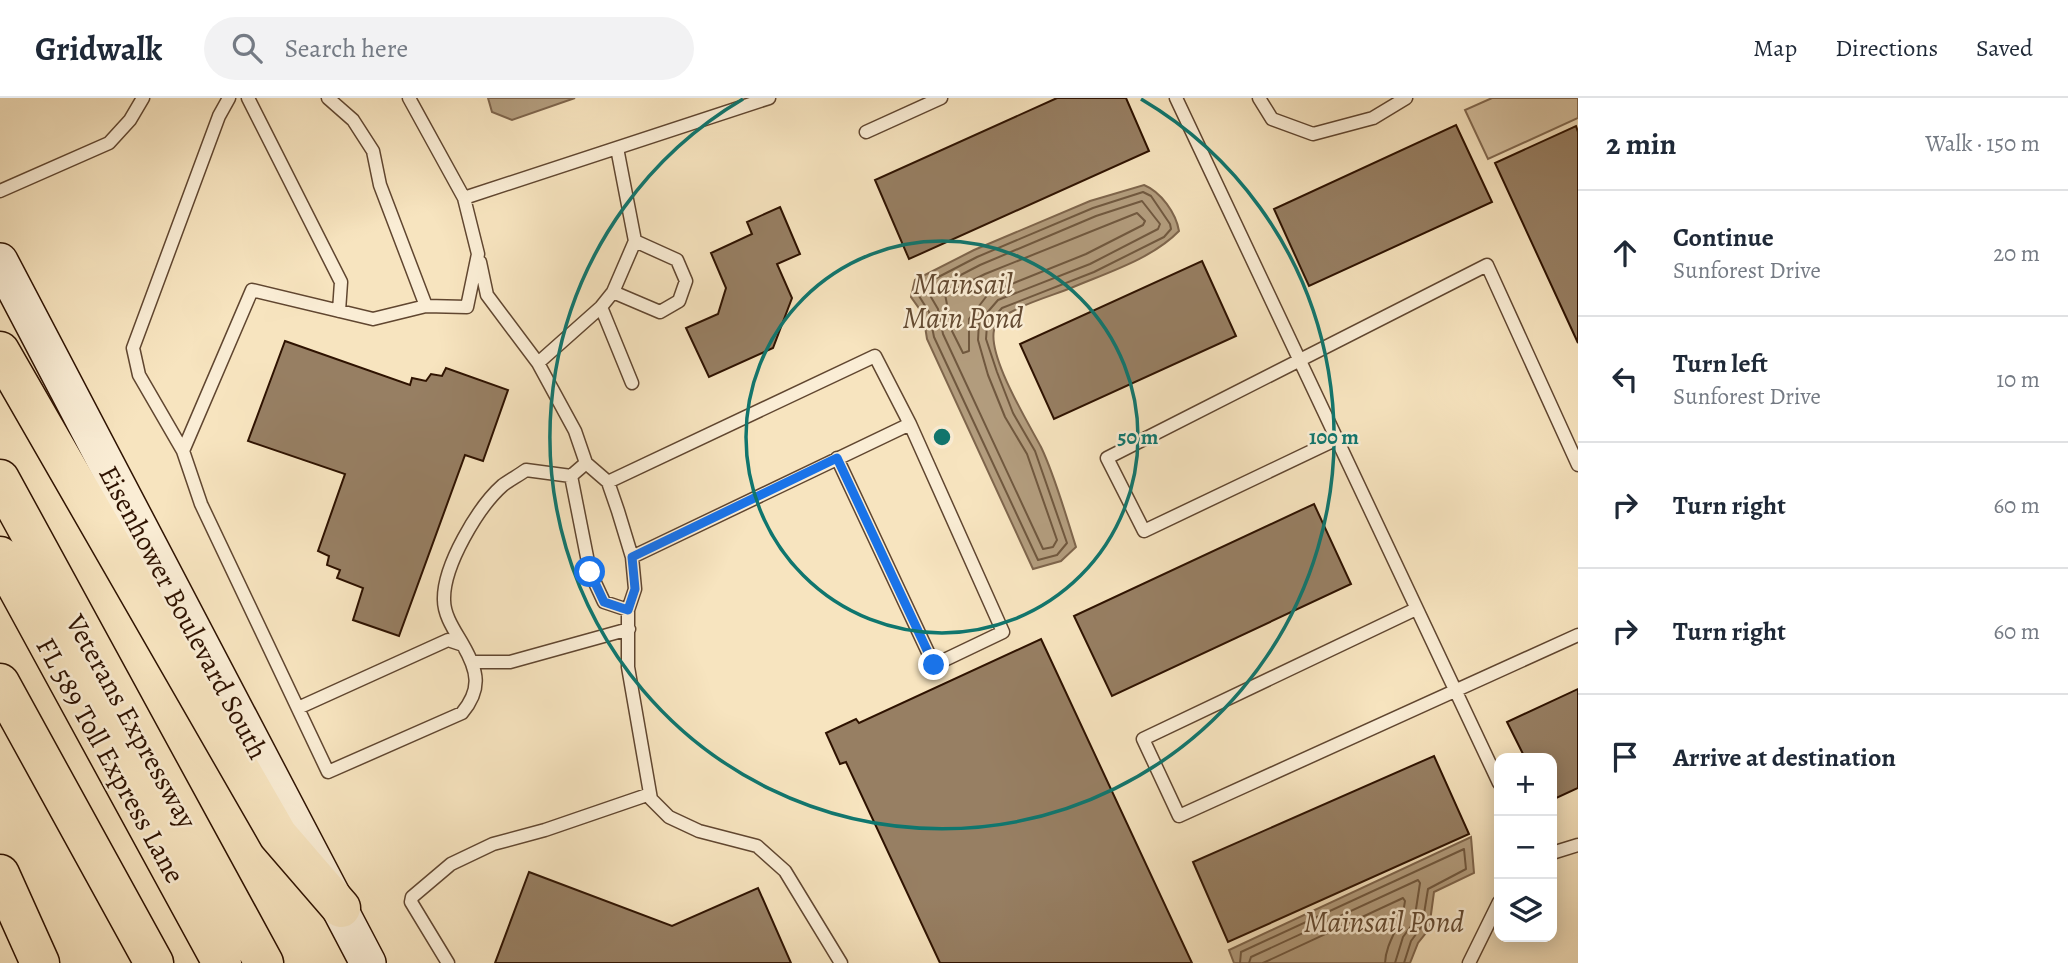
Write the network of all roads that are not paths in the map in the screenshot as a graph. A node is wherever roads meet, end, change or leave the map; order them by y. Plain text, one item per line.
1 (143, 98) edge
2 (229, 98) edge
3 (248, 98) edge
4 (328, 98) edge
5 (409, 98) edge
6 (769, 98) edge
7 (941, 98) edge
8 (1177, 98) edge
9 (1259, 98) edge
10 (1406, 98) edge
11 (866, 132) dead end
12 (617, 148) junction
13 (0, 191) edge
14 (464, 198) junction
15 (635, 241) junction
16 (478, 254) junction
17 (0, 261) edge
18 (614, 292) junction
19 (426, 306) junction
20 (601, 307) junction
21 (339, 311) junction
22 (0, 351) edge
23 (1298, 362) junction
24 (538, 363) junction
25 (632, 383) dead end
26 (910, 424) junction
27 (1337, 439) junction
28 (183, 451) junction
29 (837, 458) junction
30 (586, 463) junction
31 (1578, 465) edge
32 (571, 476) junction
33 (0, 479) edge
34 (608, 482) junction
35 (0, 556) edge
36 (632, 557) junction
37 (1416, 609) junction
38 (628, 610) junction
39 (629, 629) junction
40 (1578, 635) edge
41 (463, 645) junction
42 (473, 662) junction
43 (0, 683) edge
44 (1455, 690) junction
45 (298, 708) junction
46 (1494, 772) edge
47 (650, 794) junction
48 (1578, 845) edge
49 (1557, 851) edge
50 (0, 874) edge
51 (341, 908) junction
52 (1494, 913) edge
53 (40, 963) edge
54 (154, 963) edge
55 (222, 963) edge
56 (264, 963) edge
57 (368, 963) edge
58 (448, 963) edge
59 (841, 963) edge
60 (1470, 963) edge

1 - 13 lane
2 - 28 lane
3 - 21 lane
4 - 19 lane
5 - 14 lane
6 - 12 lane
7 - 11 lane
8 - 23 lane
9 - 10 lane
12 - 14 lane
12 - 15 lane
14 - 16 lane
15 - 18 lane
15 - 18 lane
16 - 19 lane
16 - 24 lane
17 - 51 main road, Eisenhower Boulevard South
18 - 20 lane
19 - 21 lane
20 - 24 lane
20 - 25 lane
21 - 28 lane
22 - 51 highway
23 - 27 lane
23 - 27 lane
23 - 31 lane
24 - 30 lane
26 - 29 lane
26 - 29 lane
26 - 34 lane
27 - 37 lane
28 - 45 lane
29 - 36 lane
30 - 32 lane
30 - 34 lane
32 - 38 lane
32 - 41 lane
33 - 56 highway, Veterans Expressway
34 - 36 lane
35 - 55 highway, FL 589 Toll Express Lane
36 - 38 lane
37 - 44 lane
37 - 44 lane
38 - 39 lane
39 - 42 lane
39 - 47 lane
40 - 44 lane
41 - 42 lane
41 - 45 lane
42 - 45 lane
43 - 54 highway
44 - 46 lane
47 - 58 lane
47 - 59 lane
48 - 49 lane
50 - 53 highway
51 - 57 main road, Eisenhower Boulevard South
52 - 60 lane

